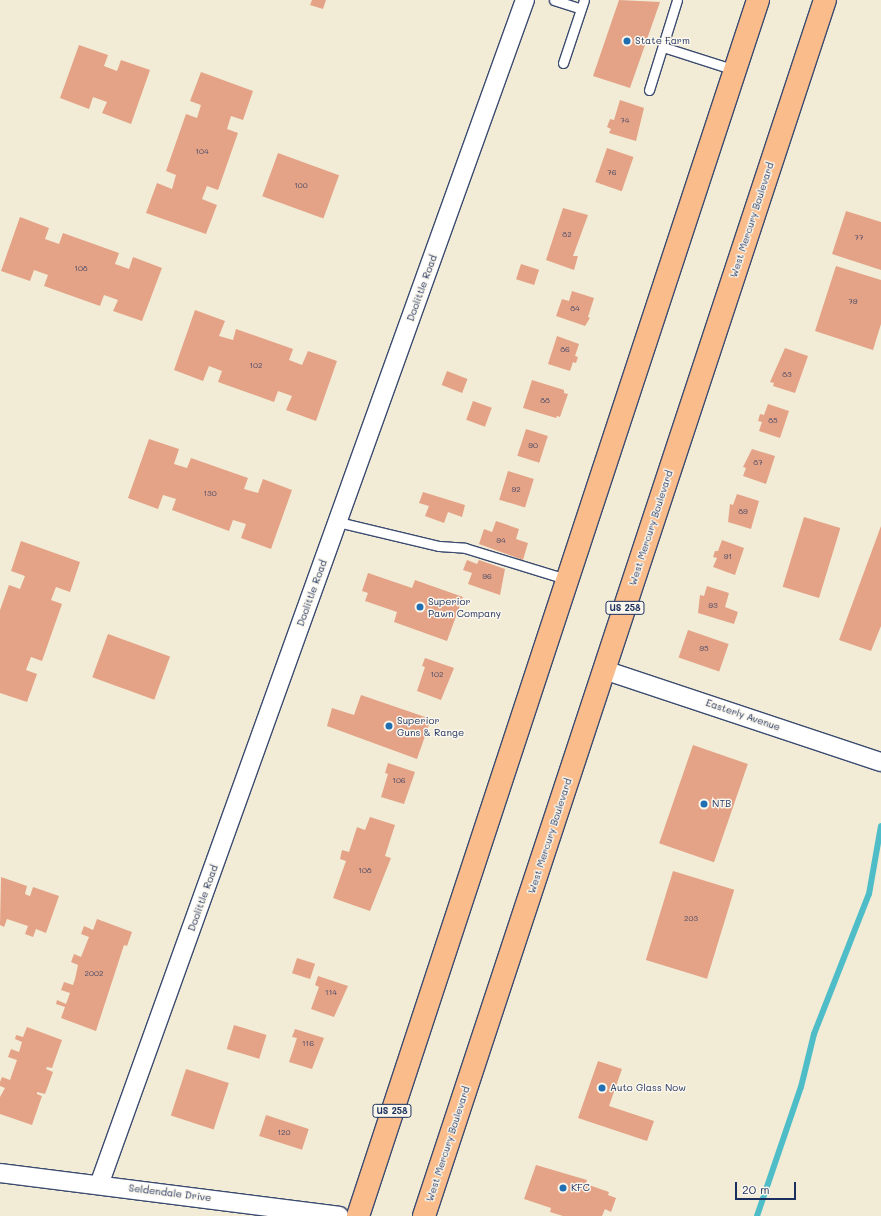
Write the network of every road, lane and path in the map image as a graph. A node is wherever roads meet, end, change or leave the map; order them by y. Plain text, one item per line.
1 (525, 0) edge
2 (554, 0) edge
3 (584, 0) edge
4 (677, 0) edge
5 (758, 0) edge
6 (825, 0) edge
7 (581, 9) junction
8 (663, 47) junction
9 (563, 63) dead end
10 (735, 70) junction
11 (649, 90) dead end
12 (338, 522) junction
13 (566, 579) junction
14 (604, 670) junction
15 (881, 762) edge
16 (0, 1173) edge
17 (99, 1185) junction
18 (339, 1216) edge
19 (358, 1216) edge
20 (424, 1216) edge

1 - 12 street, Doolittle Road
2 - 7 lane
3 - 7 lane
4 - 8 lane
5 - 10 main road, US 258
6 - 14 main road, West Mercury Boulevard / US 258
7 - 9 lane
8 - 10 lane
8 - 11 lane
10 - 13 main road, US 258
12 - 13 lane
12 - 17 street, Doolittle Road
13 - 19 main road, US 258
14 - 15 street, Easterly Avenue
14 - 20 main road, West Mercury Boulevard / US 258
16 - 17 street, Seldendale Drive
17 - 18 street, Seldendale Drive

